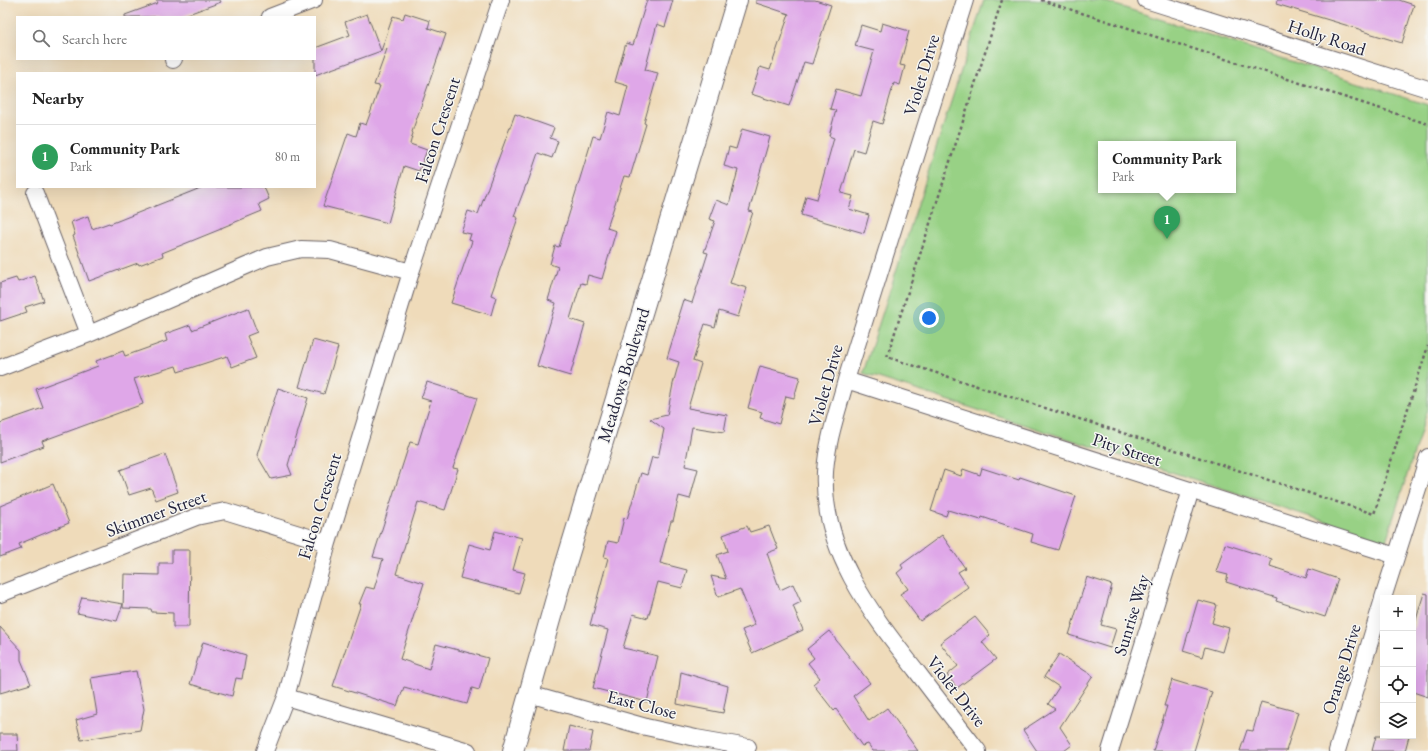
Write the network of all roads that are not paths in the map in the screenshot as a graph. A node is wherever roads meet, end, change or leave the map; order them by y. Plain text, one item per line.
1 (314, 0) edge
2 (737, 0) edge
3 (965, 0) edge
4 (1146, 0) edge
5 (499, 1) edge
6 (1194, 7) edge
7 (273, 16) edge
8 (1428, 89) edge
9 (35, 193) dead end
10 (411, 272) junction
11 (89, 334) junction
12 (0, 368) edge
13 (846, 380) junction
14 (1428, 458) edge
15 (1191, 490) junction
16 (328, 543) junction
17 (1396, 556) junction
18 (0, 594) edge
19 (1384, 595) edge
20 (1380, 609) edge
21 (529, 694) junction
22 (286, 698) junction
23 (748, 746) dead end
24 (265, 751) edge
25 (468, 751) edge
26 (513, 751) edge
27 (978, 751) edge
28 (1110, 751) edge
29 (1337, 751) edge

1 - 7 street
2 - 21 street, Meadows Boulevard
3 - 13 street, Violet Drive
4 - 6 street, Holly Road
5 - 10 street, Falcon Crescent
6 - 8 street, Holly Road
9 - 11 street
10 - 11 street
10 - 16 street, Falcon Crescent
11 - 12 street
13 - 15 street, Pity Street
13 - 27 street, Violet Drive
14 - 17 street, Orange Drive
15 - 17 street, Pity Street
15 - 28 street, Sunrise Way
16 - 18 street, Skimmer Street
16 - 22 street, Falcon Crescent
17 - 19 street, Orange Drive
20 - 29 street, Orange Drive
21 - 23 street, East Close
21 - 26 street, Meadows Boulevard
22 - 24 street, Falcon Crescent
22 - 25 street

